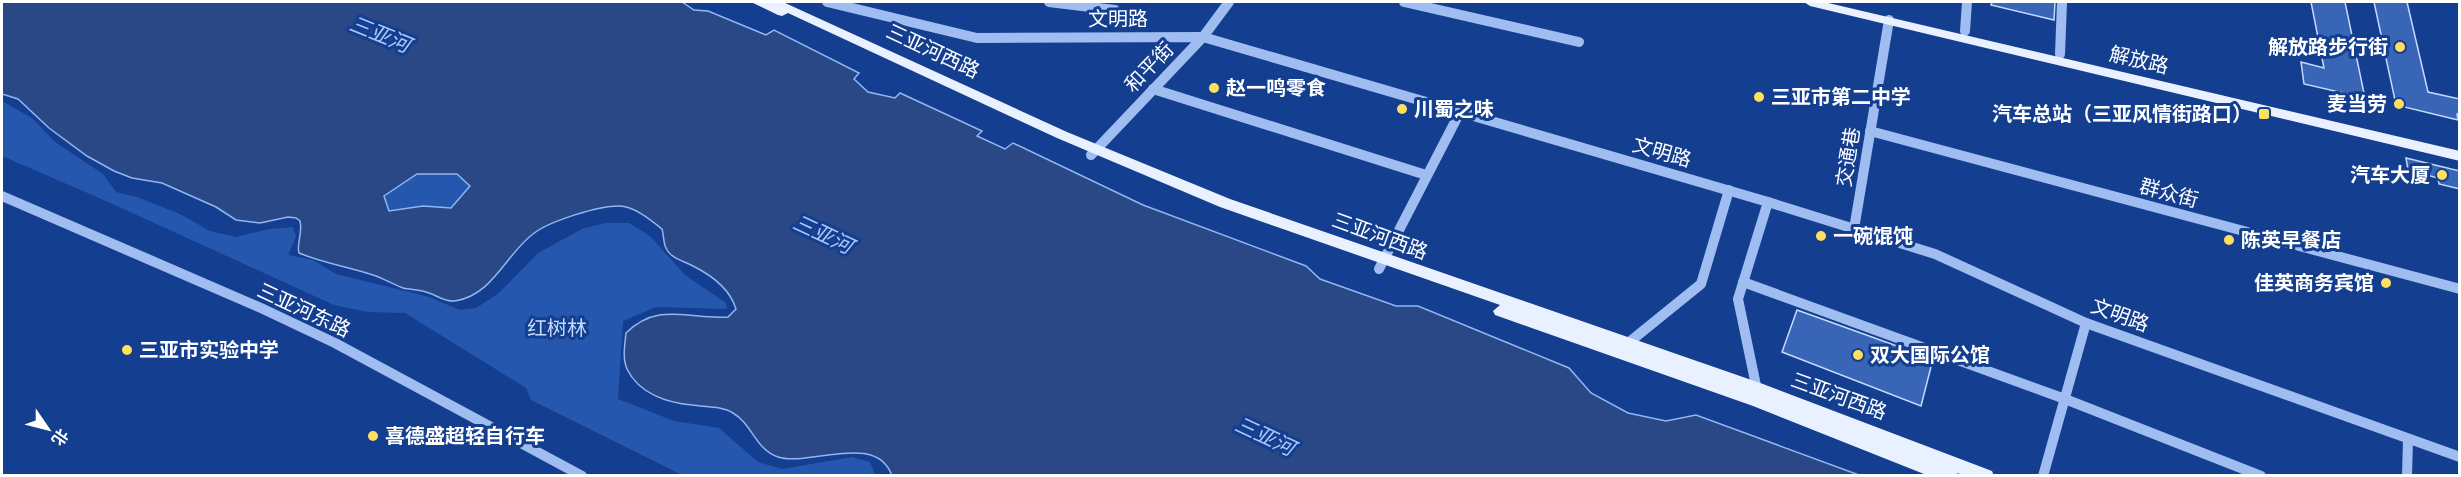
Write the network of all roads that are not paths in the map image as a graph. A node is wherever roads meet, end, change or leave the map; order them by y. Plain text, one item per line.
1 (757, 2) edge
2 (774, 2) edge
3 (827, 2) edge
4 (1049, 2) edge
5 (1228, 2) edge
6 (1404, 2) edge
7 (1813, 2) edge
8 (1839, 2) edge
9 (1967, 2) edge
10 (2062, 2) edge
11 (1115, 10) dead end
12 (1889, 20) junction
13 (1965, 31) junction
14 (1203, 37) junction
15 (1579, 42) dead end
16 (2060, 54) junction
17 (1153, 89) junction
18 (1460, 112) junction
19 (1870, 131) junction
20 (2460, 146) edge
21 (1093, 152) junction
22 (2460, 156) edge
23 (1426, 175) junction
24 (1729, 190) junction
25 (2, 196) edge
26 (1768, 202) junction
27 (1854, 229) junction
28 (1381, 264) junction
29 (1743, 282) junction
30 (2460, 289) edge
31 (2086, 323) junction
32 (1622, 348) junction
33 (1758, 395) junction
34 (2065, 399) junction
35 (2408, 439) junction
36 (2460, 457) edge
37 (582, 476) edge
38 (1950, 476) edge
39 (1986, 476) edge
40 (2043, 476) edge
41 (2261, 476) edge
42 (2407, 476) edge

1 - 21 main road, 三亚河西路
2 - 21 main road, 三亚河西路
3 - 14 street, 文明路
4 - 11 street
5 - 14 street, 和平街
6 - 15 street
7 - 12 main road, 解放路
8 - 13 main road, 解放路
9 - 13 street
10 - 16 street
12 - 19 street, 交通巷
12 - 22 main road, 解放路
13 - 16 main road, 解放路
14 - 17 street, 和平街
14 - 18 street, 文明路
16 - 20 main road, 解放路
17 - 21 street, 和平街
17 - 23 street
18 - 23 street
18 - 24 street, 文明路
19 - 27 street, 交通巷
19 - 30 street, 群众街
21 - 28 main road, 三亚河西路
23 - 28 street
24 - 26 street, 文明路
24 - 32 street
25 - 37 street, 三亚河东路
26 - 27 street, 文明路
26 - 29 street
27 - 31 street, 文明路
28 - 32 main road, 三亚河西路
29 - 33 street
29 - 34 street
31 - 34 street
31 - 35 street, 文明路
32 - 33 main road, 三亚河西路
33 - 38 main road, 三亚河西路
33 - 39 main road, 三亚河西路
34 - 40 street
34 - 41 street
35 - 36 street, 文明路
35 - 42 street

